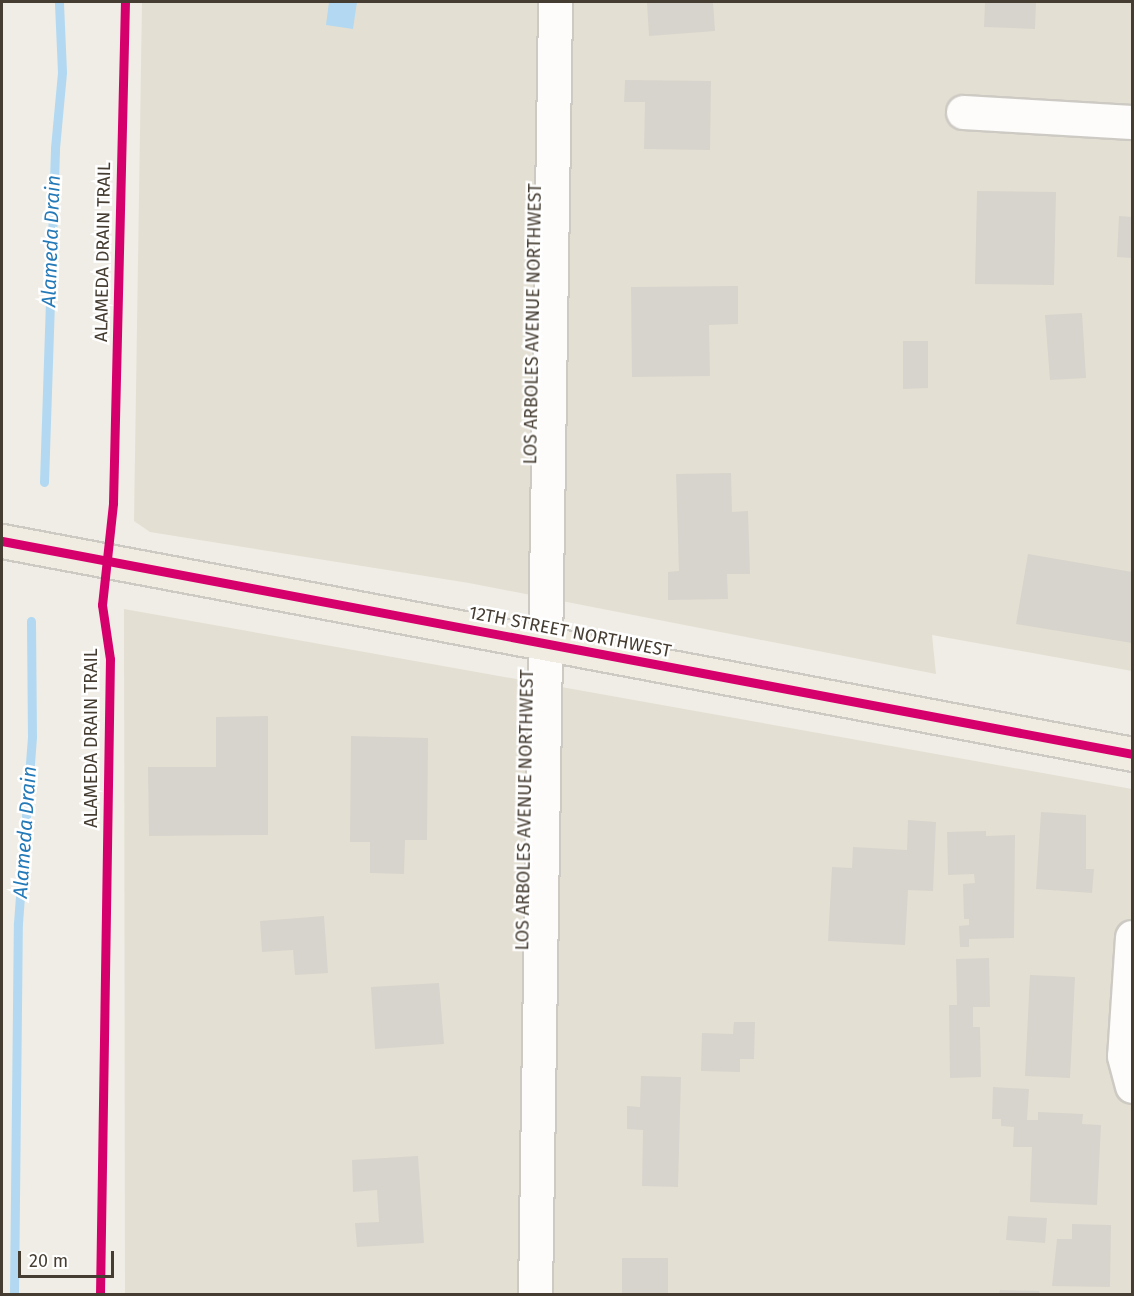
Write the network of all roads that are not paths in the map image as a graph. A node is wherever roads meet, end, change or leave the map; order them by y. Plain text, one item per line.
1 (555, 2) edge
2 (963, 112) dead end
3 (1132, 123) edge
4 (2, 541) edge
5 (543, 644) junction
6 (1132, 754) edge
7 (1132, 937) edge
8 (1132, 1086) edge
9 (535, 1294) edge

1 - 5 street, LOS ARBOLES AVENUE NORTHWEST
2 - 3 street
4 - 5 main road, 12TH STREET NORTHWEST
5 - 6 main road, 12TH STREET NORTHWEST
5 - 9 street, LOS ARBOLES AVENUE NORTHWEST
7 - 8 street

